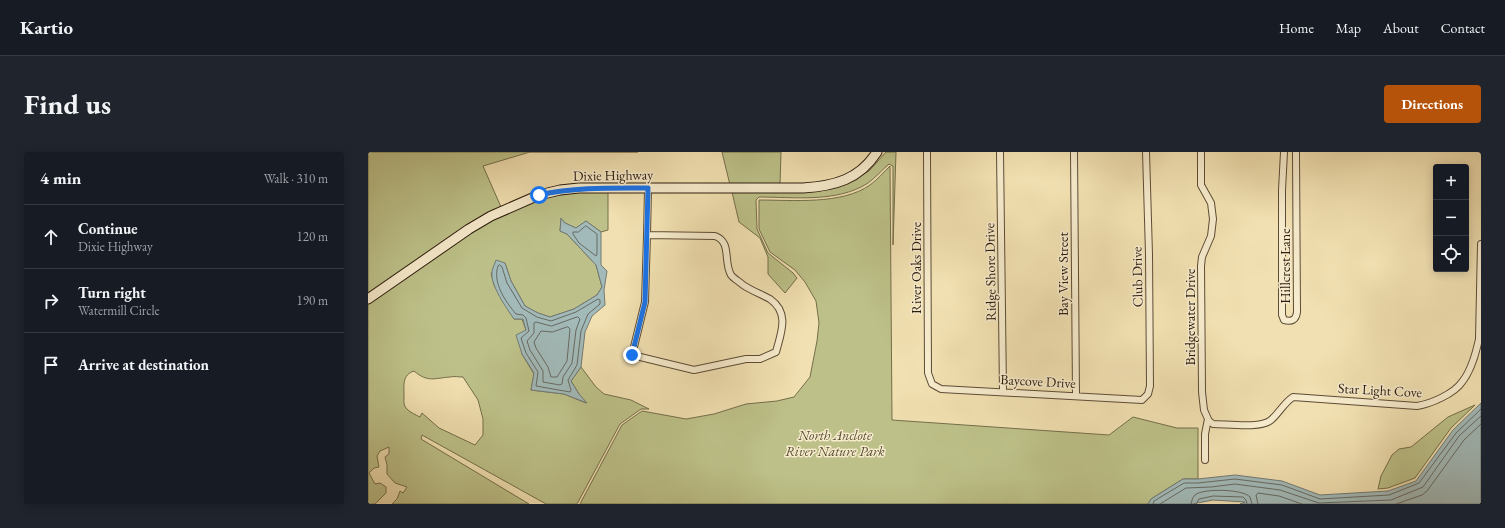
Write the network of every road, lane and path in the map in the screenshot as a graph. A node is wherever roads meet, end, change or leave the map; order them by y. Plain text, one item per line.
1 (877, 152) edge
2 (927, 152) edge
3 (1000, 152) edge
4 (1074, 152) edge
5 (1146, 152) edge
6 (1202, 152) edge
7 (1284, 152) edge
8 (1296, 152) edge
9 (648, 188) junction
10 (647, 235) junction
11 (1481, 244) edge
12 (368, 300) edge
13 (932, 384) joint
14 (1003, 391) junction
15 (1076, 395) junction
16 (1142, 400) joint
17 (1208, 420) junction
18 (1205, 460) dead end

1 - 9 street, Dixie Highway
2 - 13 street, River Oaks Drive
3 - 14 street, Ridge Shore Drive
4 - 15 street, Bay View Street
5 - 16 street, Club Drive
6 - 17 street, Bridgewater Drive
7 - 8 street, Hillcrest Lane
9 - 10 street
9 - 12 street, Dixie Highway
10 - 10 street
11 - 17 street, Star Light Cove
13 - 14 street, Baycove Drive
14 - 15 street, Baycove Drive
15 - 16 street, Baycove Drive
17 - 18 street, Bridgewater Drive

